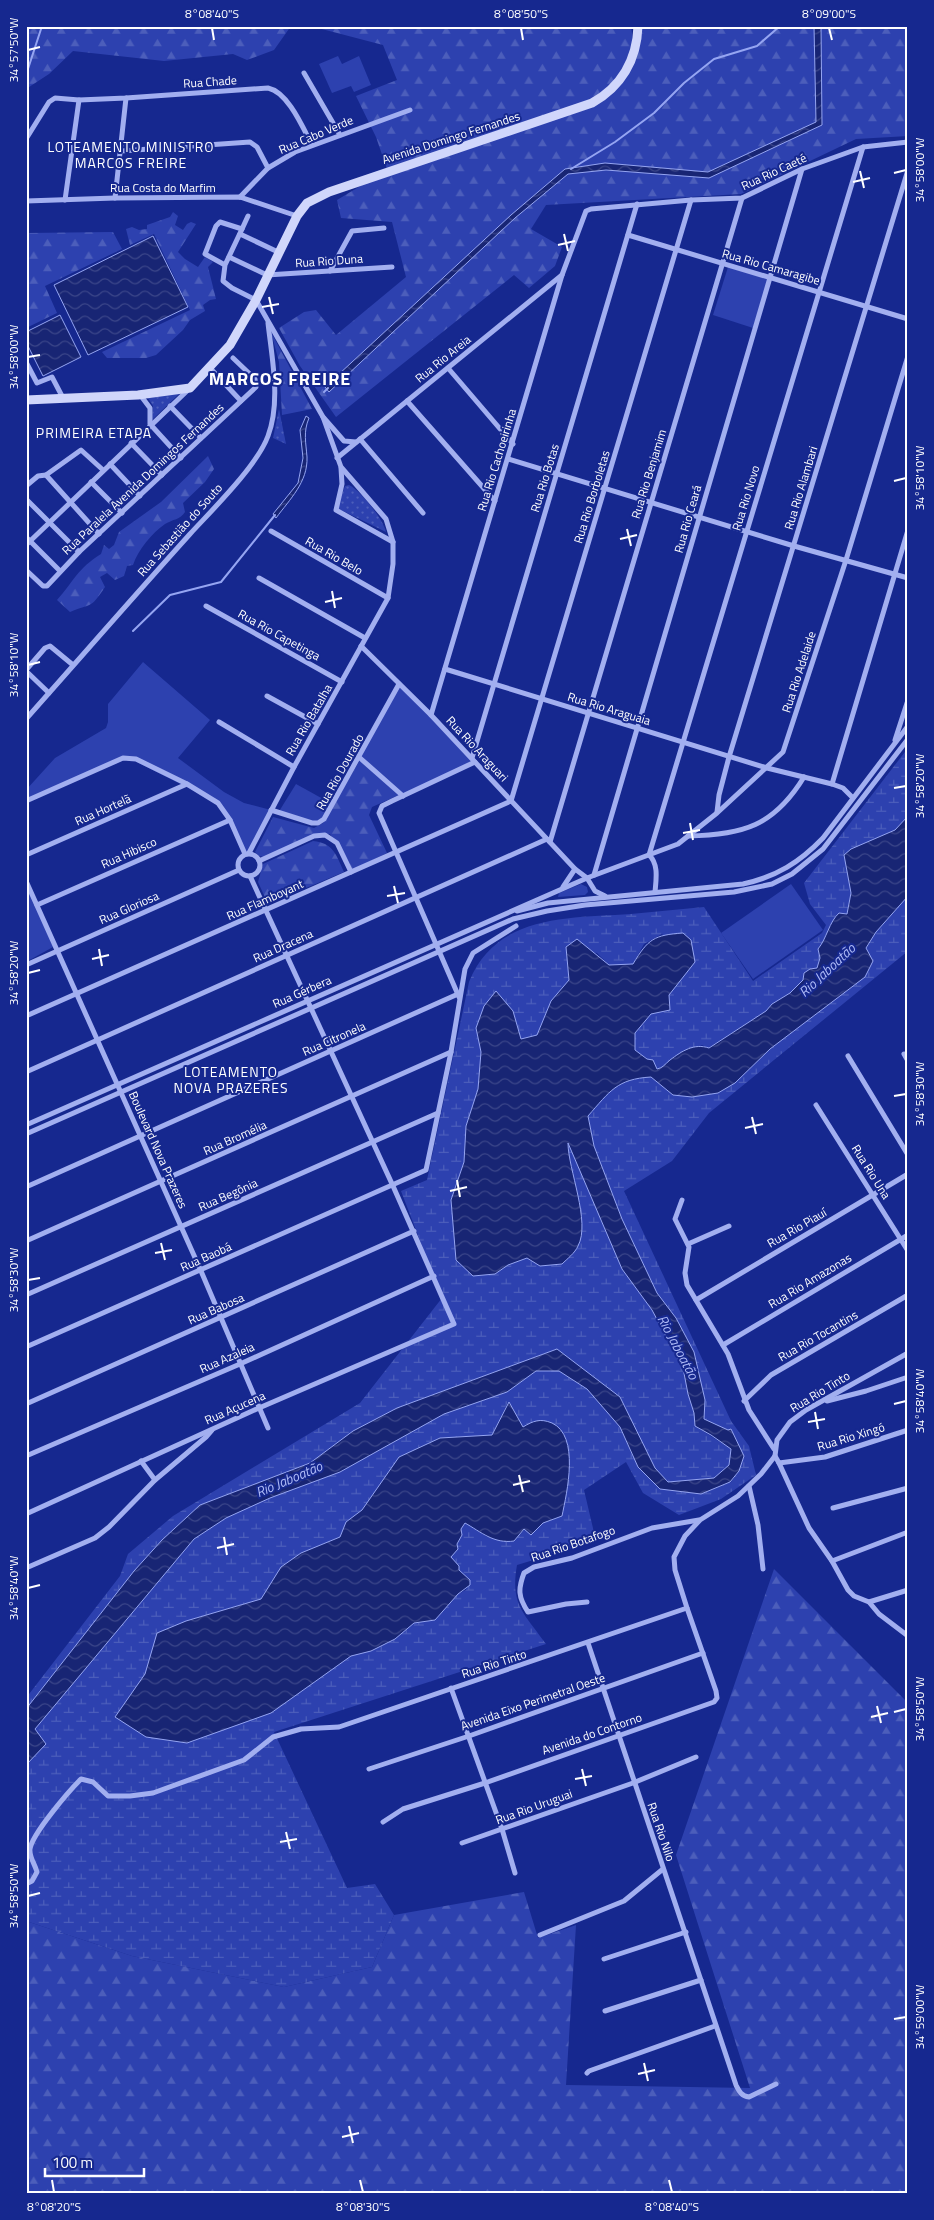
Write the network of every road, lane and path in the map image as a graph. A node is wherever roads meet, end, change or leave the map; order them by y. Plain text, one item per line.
1 (638, 26) edge
2 (304, 73) dead end
3 (126, 98) junction
4 (79, 100) junction
5 (410, 110) dead end
6 (340, 135) junction
7 (26, 139) edge
8 (908, 142) edge
9 (312, 145) junction
10 (863, 148) junction
11 (121, 151) junction
12 (268, 168) junction
13 (802, 169) junction
14 (908, 170) edge
15 (240, 197) junction
16 (115, 198) junction
17 (742, 198) junction
18 (65, 200) junction
19 (691, 200) junction
20 (26, 201) edge
21 (637, 204) junction
22 (586, 211) joint
23 (248, 216) dead end
24 (297, 216) junction
25 (384, 228) dead end
26 (241, 232) junction
27 (628, 236) junction
28 (676, 250) junction
29 (278, 252) junction
30 (229, 257) junction
31 (723, 264) junction
32 (225, 265) junction
33 (392, 267) dead end
34 (330, 271) junction
35 (267, 274) junction
36 (562, 275) junction
37 (770, 278) junction
38 (819, 292) junction
39 (256, 300) junction
40 (867, 306) junction
41 (908, 319) edge
42 (268, 323) junction
43 (908, 356) edge
44 (233, 358) dead end
45 (26, 362) edge
46 (210, 368) junction
47 (448, 368) junction
48 (190, 388) junction
49 (138, 395) junction
50 (63, 398) junction
51 (26, 400) edge
52 (241, 401) junction
53 (407, 401) junction
54 (170, 406) junction
55 (323, 418) junction
56 (150, 424) junction
57 (201, 438) junction
58 (358, 440) junction
59 (132, 443) junction
60 (513, 444) junction
61 (181, 458) junction
62 (337, 458) junction
63 (508, 459) junction
64 (110, 464) junction
65 (340, 467) junction
66 (103, 470) junction
67 (557, 474) junction
68 (162, 475) junction
69 (46, 476) junction
70 (91, 482) junction
71 (26, 486) edge
72 (605, 488) junction
73 (140, 496) junction
74 (26, 498) edge
75 (495, 501) junction
76 (651, 502) junction
77 (70, 503) junction
78 (122, 513) junction
79 (423, 513) dead end
80 (699, 517) junction
81 (50, 522) junction
82 (908, 530) edge
83 (271, 531) dead end
84 (747, 532) junction
85 (99, 534) junction
86 (27, 541) edge
87 (392, 542) junction
88 (794, 546) junction
89 (79, 552) junction
90 (846, 560) junction
91 (26, 570) edge
92 (60, 571) junction
93 (895, 574) junction
94 (259, 578) dead end
95 (908, 578) edge
96 (388, 598) junction
97 (206, 606) dead end
98 (365, 638) junction
99 (361, 646) junction
100 (73, 665) junction
101 (446, 669) junction
102 (26, 670) edge
103 (342, 682) junction
104 (399, 684) junction
105 (494, 684) junction
106 (49, 692) junction
107 (266, 696) dead end
108 (542, 699) junction
109 (908, 700) edge
110 (26, 708) edge
111 (32, 713) junction
112 (588, 713) junction
113 (431, 715) junction
114 (26, 719) edge
115 (219, 722) dead end
116 (318, 724) junction
117 (908, 726) edge
118 (637, 728) junction
119 (908, 739) edge
120 (683, 743) junction
121 (893, 744) junction
122 (729, 757) junction
123 (360, 758) junction
124 (474, 760) junction
125 (294, 767) junction
126 (767, 768) junction
127 (804, 778) junction
128 (187, 784) junction
129 (832, 784) junction
130 (403, 796) junction
131 (853, 798) junction
132 (26, 801) edge
133 (511, 801) junction
134 (270, 810) junction
135 (717, 813) junction
136 (230, 820) junction
137 (688, 836) junction
138 (548, 841) junction
139 (395, 853) junction
140 (247, 854) junction
141 (26, 855) edge
142 (649, 855) junction
143 (259, 861) junction
144 (575, 869) junction
145 (239, 870) junction
146 (351, 872) junction
147 (594, 875) junction
148 (250, 876) junction
149 (587, 878) junction
150 (26, 881) edge
151 (562, 888) junction
152 (655, 892) junction
153 (605, 896) junction
154 (415, 899) junction
155 (37, 905) junction
156 (266, 910) junction
157 (502, 915) junction
158 (516, 926) dead end
159 (436, 944) junction
160 (58, 951) junction
161 (439, 951) junction
162 (287, 956) junction
163 (26, 965) edge
164 (77, 994) junction
165 (459, 997) junction
166 (308, 1000) junction
167 (311, 1008) junction
168 (26, 1016) edge
169 (97, 1039) junction
170 (331, 1051) junction
171 (452, 1052) junction
172 (904, 1054) dead end
173 (848, 1056) dead end
174 (908, 1061) edge
175 (26, 1072) edge
176 (118, 1085) junction
177 (122, 1093) junction
178 (352, 1097) junction
179 (816, 1105) dead end
180 (438, 1113) junction
181 (26, 1125) edge
182 (26, 1134) edge
183 (140, 1135) junction
184 (373, 1142) junction
185 (908, 1155) edge
186 (908, 1174) edge
187 (161, 1182) junction
188 (393, 1186) junction
189 (26, 1187) edge
190 (873, 1195) junction
191 (682, 1200) dead end
192 (729, 1226) dead end
193 (181, 1227) junction
194 (414, 1231) junction
195 (908, 1235) edge
196 (901, 1239) junction
197 (26, 1240) edge
198 (688, 1244) junction
199 (908, 1251) edge
200 (201, 1271) junction
201 (434, 1276) junction
202 (26, 1295) edge
203 (908, 1295) edge
204 (696, 1300) junction
205 (221, 1318) junction
206 (723, 1345) junction
207 (26, 1347) edge
208 (908, 1353) edge
209 (240, 1364) junction
210 (908, 1377) edge
211 (744, 1401) junction
212 (26, 1404) edge
213 (819, 1404) junction
214 (259, 1408) junction
215 (268, 1428) dead end
216 (212, 1429) junction
217 (908, 1430) edge
218 (774, 1449) junction
219 (26, 1456) edge
220 (775, 1456) junction
221 (141, 1462) junction
222 (779, 1464) junction
223 (155, 1480) junction
224 (749, 1486) junction
225 (908, 1488) edge
226 (833, 1508) dead end
227 (26, 1514) edge
228 (700, 1520) junction
229 (908, 1532) edge
230 (832, 1561) junction
231 (26, 1568) edge
232 (763, 1569) dead end
233 (908, 1590) edge
234 (587, 1602) dead end
235 (868, 1602) junction
236 (687, 1608) junction
237 (908, 1636) edge
238 (588, 1643) junction
239 (703, 1653) junction
240 (451, 1688) junction
241 (603, 1688) junction
242 (469, 1736) junction
243 (619, 1736) junction
244 (696, 1757) dead end
245 (369, 1769) dead end
246 (485, 1783) junction
247 (633, 1783) junction
248 (383, 1822) dead end
249 (502, 1829) junction
250 (462, 1843) dead end
251 (663, 1869) junction
252 (515, 1873) dead end
253 (26, 1884) edge
254 (686, 1932) junction
255 (540, 1935) dead end
256 (604, 1959) dead end
257 (701, 1980) junction
258 (605, 2011) dead end
259 (715, 2026) junction
260 (587, 2073) dead end
261 (776, 2084) dead end

1 - 24 main road, Avenida Domingo Fernandes
2 - 6 street
3 - 4 street, Rua Chade
3 - 9 street, Rua Chade
3 - 11 street
4 - 7 street, Rua Chade
4 - 18 street
5 - 6 street, Rua Cabo Verde
6 - 9 street, Rua Cabo Verde
8 - 10 street, Rua Rio Caeté
9 - 12 street, Rua Cabo Verde
10 - 13 street, Rua Rio Caeté
10 - 38 street, Rua Rio Novo
11 - 12 street
11 - 16 street
12 - 15 street, Rua Cabo Verde
13 - 17 street, Rua Rio Caeté
13 - 37 street, Rua Rio Ceará
14 - 40 street, Rua Rio Alambari
15 - 16 street, Rua Costa do Marfim
15 - 24 street, Rua Costa do Marfim
16 - 18 street, Rua Costa do Marfim
17 - 19 street, Rua Rio Caeté
17 - 31 street, Rua Rio Benjamim
18 - 20 street, Rua Costa do Marfim
19 - 21 street, Rua Rio Caeté
19 - 28 street, Rua Rio Borboletas
21 - 22 street, Rua Rio Caeté
21 - 27 street, Rua Rio Botas
22 - 36 street, Rua Rio Cachoeirinha
23 - 26 street
24 - 29 main road, Avenida Domingo Fernandes
25 - 34 street
26 - 29 street
26 - 30 street
26 - 32 street
27 - 28 street, Rua Rio Camaragibe
27 - 67 street, Rua Rio Botas
28 - 31 street, Rua Rio Camaragibe
28 - 72 street, Rua Rio Borboletas
29 - 35 main road, Avenida Domingo Fernandes
30 - 32 street
30 - 35 street
31 - 37 street, Rua Rio Camaragibe
31 - 76 street, Rua Rio Benjamim
32 - 39 street
33 - 34 street, Rua Rio Duna
34 - 35 street, Rua Rio Duna
35 - 39 main road, Avenida Domingo Fernandes
36 - 47 street, Rua Rio Areia
36 - 60 street, Rua Rio Cachoeirinha
37 - 38 street, Rua Rio Camaragibe
37 - 80 street, Rua Rio Ceará
38 - 40 street, Rua Rio Camaragibe
38 - 84 street, Rua Rio Novo
39 - 42 street
39 - 46 main road, Avenida Domingo Fernandes
40 - 41 street, Rua Rio Camaragibe
40 - 88 street, Rua Rio Alambari
42 - 55 street
42 - 100 street, Rua Sebastião do Souto
43 - 90 street, Rua Rio Adelaide
44 - 52 street, Rua Paralela Avenida Domingos Fernandes
45 - 50 street
46 - 48 main road, Avenida Domingo Fernandes
46 - 52 street
47 - 53 street, Rua Rio Areia
47 - 60 street
48 - 49 main road
48 - 54 street
49 - 50 main road
49 - 56 street
50 - 51 main road
52 - 57 street, Rua Paralela Avenida Domingos Fernandes
53 - 58 street, Rua Rio Areia
53 - 75 street
54 - 56 street
54 - 57 street
55 - 58 street
55 - 62 street
56 - 59 street
56 - 61 street
57 - 61 street, Rua Paralela Avenida Domingos Fernandes
58 - 62 street, Rua Rio Areia
58 - 79 street
59 - 64 street
59 - 68 street
60 - 63 street, Rua Rio Cachoeirinha
61 - 68 street, Rua Paralela Avenida Domingos Fernandes
62 - 65 street
63 - 67 street
63 - 75 street, Rua Rio Cachoeirinha
64 - 66 street
64 - 73 street
65 - 87 street, Rua Rio Batalha
65 - 87 street
66 - 69 street
66 - 70 street
67 - 72 street
67 - 105 street, Rua Rio Botas
68 - 73 street, Rua Paralela Avenida Domingos Fernandes
69 - 71 street
69 - 77 street
70 - 77 street
70 - 78 street
72 - 76 street
72 - 108 street, Rua Rio Borboletas
73 - 78 street, Rua Paralela Avenida Domingos Fernandes
74 - 81 street
75 - 101 street, Rua Rio Cachoeirinha
76 - 80 street
76 - 112 street, Rua Rio Benjamim
77 - 81 street
77 - 85 street
78 - 85 street, Rua Paralela Avenida Domingos Fernandes
80 - 84 street
80 - 118 street, Rua Rio Ceará
81 - 86 street
81 - 89 street
82 - 93 street
83 - 96 street, Rua Rio Belo
84 - 88 street
84 - 120 street, Rua Rio Novo
85 - 89 street, Rua Paralela Avenida Domingos Fernandes
86 - 92 street
87 - 96 street, Rua Rio Batalha
88 - 90 street
88 - 122 street, Rua Rio Alambari
89 - 92 street, Rua Paralela Avenida Domingos Fernandes
90 - 93 street
90 - 126 street, Rua Rio Adelaide
91 - 92 street, Rua Paralela Avenida Domingos Fernandes
93 - 95 street
93 - 129 street
94 - 98 street
96 - 98 street, Rua Rio Batalha
97 - 103 street, Rua Rio Capetinga
98 - 99 street, Rua Rio Batalha
99 - 103 street, Rua Rio Batalha
99 - 104 street, Rua Rio Araguari
100 - 102 street
100 - 106 street, Rua Sebastião do Souto
101 - 105 street, Rua Rio Araguaia
101 - 113 street, Rua Rio Cachoeirinha
102 - 106 street
103 - 116 street, Rua Rio Batalha
104 - 113 street, Rua Rio Araguari
104 - 123 street, Rua Rio Dourado
105 - 108 street, Rua Rio Araguaia
105 - 124 street, Rua Rio Botas
106 - 111 street, Rua Sebastião do Souto
107 - 116 street
108 - 112 street, Rua Rio Araguaia
108 - 133 street, Rua Rio Borboletas
109 - 121 street
110 - 111 street
111 - 114 street, Rua Sebastião do Souto
112 - 118 street, Rua Rio Araguaia
112 - 138 street, Rua Rio Benjamim
113 - 124 street, Rua Rio Araguari
115 - 125 street
116 - 125 street, Rua Rio Batalha
117 - 121 street
118 - 120 street, Rua Rio Araguaia
118 - 147 street, Rua Rio Ceará
119 - 161 street, Rua Gérbera
120 - 122 street, Rua Rio Araguaia
120 - 142 street, Rua Rio Novo
121 - 131 street
122 - 126 street, Rua Rio Araguaia
122 - 135 street, Rua Rio Alambari
123 - 130 street
123 - 134 street, Rua Rio Dourado
124 - 130 street
124 - 133 street, Rua Rio Araguari
125 - 134 street, Rua Rio Batalha
126 - 127 street, Rua Rio Araguaia
126 - 135 street, Rua Rio Adelaide
127 - 129 street, Rua Rio Araguaia
127 - 137 street
128 - 132 street
128 - 136 street
128 - 141 street, Rua Hortelã
129 - 131 street
130 - 139 street
131 - 152 street
133 - 138 street, Rua Rio Araguari
133 - 139 street, Rua Flamboyant
134 - 140 street, Rua Rio Batalha
135 - 137 street, Rua Rio Adelaide
136 - 140 street
136 - 155 street, Rua Hibisco
137 - 142 street, Rua Rio Adelaide
138 - 144 street, Rua Rio Araguari
138 - 154 street, Rua Dracena
139 - 146 street, Rua Flamboyant
139 - 154 street
140 - 143 street
140 - 145 street
142 - 147 street, Rua Rio Adelaide
142 - 152 street
143 - 146 street
143 - 148 street
144 - 149 street
144 - 151 street
145 - 148 street
145 - 160 street, Rua Gloriosa
146 - 156 street, Rua Flamboyant
147 - 149 street, Rua Rio Adelaide
148 - 156 street
149 - 151 street, Rua Gérbera
149 - 153 street
150 - 155 street, Boulevard Nova Prazeres
151 - 157 street, Rua Gérbera
152 - 153 street
153 - 157 street
154 - 159 street
154 - 162 street, Rua Dracena
155 - 160 street, Boulevard Nova Prazeres
156 - 162 street
156 - 164 street, Rua Flamboyant
157 - 159 street, Rua Gérbera
158 - 165 street
159 - 161 street
159 - 166 street, Rua Gérbera
160 - 163 street, Rua Gloriosa
160 - 164 street, Boulevard Nova Prazeres
161 - 165 street
161 - 167 street, Rua Gérbera
162 - 166 street
162 - 169 street, Rua Dracena
164 - 168 street, Rua Flamboyant
164 - 169 street, Boulevard Nova Prazeres
165 - 170 street, Rua Citronela
165 - 171 street
166 - 167 street
166 - 176 street, Rua Gérbera
167 - 170 street
167 - 177 street, Rua Gérbera
169 - 175 street, Rua Dracena
169 - 176 street, Boulevard Nova Prazeres
170 - 178 street
170 - 183 street, Rua Citronela
171 - 178 street, Rua Bromélia
171 - 180 street
172 - 174 street
173 - 185 street
176 - 177 street, Boulevard Nova Prazeres
176 - 181 street, Rua Gérbera
177 - 182 street, Rua Gérbera
177 - 183 street, Boulevard Nova Prazeres
178 - 184 street
178 - 187 street, Rua Bromélia
179 - 190 street, Rua Rio Una
180 - 184 street, Rua Begônia
180 - 188 street
183 - 187 street, Boulevard Nova Prazeres
183 - 189 street, Rua Citronela
184 - 188 street
184 - 193 street, Rua Begônia
186 - 190 street, Rua Rio Piauí
187 - 193 street, Boulevard Nova Prazeres
187 - 197 street, Rua Bromélia
188 - 194 street
188 - 200 street, Rua Baobá
190 - 196 street, Rua Rio Una
190 - 204 street, Rua Rio Piauí
191 - 198 street
192 - 198 street
193 - 200 street, Boulevard Nova Prazeres
193 - 202 street, Rua Begônia
194 - 201 street
194 - 205 street, Rua Babosa
195 - 196 street, Rua Rio Amazonas
196 - 199 street, Rua Rio Una
196 - 206 street, Rua Rio Amazonas
198 - 204 street
200 - 205 street, Boulevard Nova Prazeres
200 - 207 street, Rua Baobá
201 - 209 street, Rua Azaleia
201 - 214 street, Rua Açucena
203 - 211 street, Rua Rio Tocantins
204 - 206 street
205 - 209 street, Boulevard Nova Prazeres
205 - 212 street, Rua Babosa
206 - 211 street
208 - 213 street, Rua Rio Tinto
209 - 214 street, Boulevard Nova Prazeres
209 - 219 street, Rua Azaleia
210 - 213 street
211 - 218 street
213 - 218 street, Rua Rio Tinto
214 - 215 street, Boulevard Nova Prazeres
214 - 216 street, Rua Açucena
216 - 221 street, Rua Açucena
216 - 223 street
217 - 222 street, Rua Rio Xingó
218 - 220 street
220 - 222 street
220 - 224 street
221 - 223 street
221 - 227 street, Rua Açucena
222 - 230 street
223 - 231 street
224 - 228 street
224 - 232 street
225 - 226 street
228 - 234 street, Rua Rio Botafogo
228 - 236 street
229 - 230 street
230 - 235 street
233 - 235 street
235 - 237 street
236 - 238 street, Rua Rio Tinto
236 - 239 street, Avenida do Contorno
238 - 240 street, Rua Rio Tinto
238 - 241 street, Rua Rio Nilo
239 - 241 street, Avenida Eixo Perimetral Oeste
239 - 243 street, Avenida do Contorno
240 - 242 street
240 - 253 street, Rua Rio Tinto
241 - 242 street, Avenida Eixo Perimetral Oeste
241 - 243 street, Rua Rio Nilo
242 - 245 street, Avenida Eixo Perimetral Oeste
242 - 246 street
243 - 246 street, Avenida do Contorno
243 - 247 street, Rua Rio Nilo
244 - 247 street, Rua Rio Uruguai
246 - 248 street, Avenida do Contorno
246 - 249 street
247 - 249 street, Rua Rio Uruguai
247 - 251 street, Rua Rio Nilo
249 - 250 street, Rua Rio Uruguai
249 - 252 street
251 - 254 street, Rua Rio Nilo
251 - 255 street
254 - 256 street
254 - 257 street, Rua Rio Nilo
257 - 258 street
257 - 259 street, Rua Rio Nilo
259 - 260 street
259 - 261 street, Rua Rio Nilo

